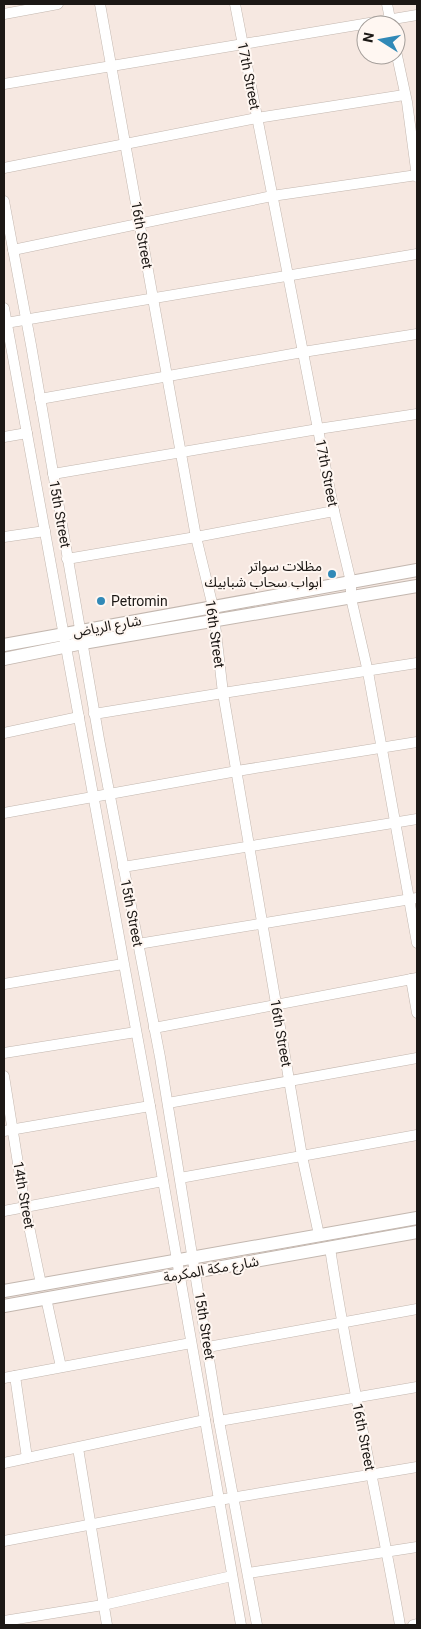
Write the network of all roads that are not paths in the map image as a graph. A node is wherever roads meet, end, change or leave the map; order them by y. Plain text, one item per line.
1 (58, 4) edge
2 (100, 4) edge
3 (235, 4) edge
4 (28, 6) edge
5 (4, 14) edge
6 (356, 27) edge
7 (243, 44) junction
8 (400, 65) edge
9 (111, 66) junction
10 (4, 84) edge
11 (409, 99) edge
12 (257, 118) junction
13 (126, 144) junction
14 (4, 168) edge
15 (417, 176) edge
16 (272, 196) junction
17 (4, 201) edge
18 (140, 224) junction
19 (13, 250) junction
20 (417, 254) edge
21 (288, 276) junction
22 (153, 298) junction
23 (4, 308) edge
24 (26, 320) junction
25 (5, 322) edge
26 (417, 334) edge
27 (303, 352) junction
28 (167, 376) junction
29 (40, 399) junction
30 (417, 414) edge
31 (318, 429) junction
32 (27, 433) junction
33 (4, 437) edge
34 (181, 452) junction
35 (53, 474) junction
36 (334, 511) junction
37 (45, 530) junction
38 (4, 537) edge
39 (196, 537) junction
40 (68, 558) junction
41 (417, 570) edge
42 (352, 582) junction
43 (417, 586) edge
44 (352, 598) junction
45 (213, 607) junction
46 (214, 622) junction
47 (81, 630) junction
48 (63, 633) junction
49 (83, 643) junction
50 (4, 645) edge
51 (66, 646) junction
52 (4, 659) edge
53 (417, 664) edge
54 (368, 672) junction
55 (224, 693) junction
56 (94, 714) junction
57 (79, 717) junction
58 (4, 733) edge
59 (417, 742) edge
60 (382, 748) junction
61 (237, 772) junction
62 (109, 794) junction
63 (93, 796) junction
64 (4, 813) edge
65 (417, 819) edge
66 (395, 822) junction
67 (250, 846) junction
68 (123, 867) junction
69 (413, 898) edge
70 (262, 922) junction
71 (417, 943) edge
72 (138, 944) junction
73 (124, 964) junction
74 (414, 979) edge
75 (4, 984) edge
76 (277, 1006) junction
77 (417, 1013) edge
78 (154, 1028) junction
79 (136, 1032) junction
80 (4, 1053) edge
81 (417, 1058) edge
82 (4, 1076) edge
83 (290, 1081) junction
84 (168, 1103) junction
85 (150, 1106) junction
86 (8, 1131) edge
87 (417, 1135) edge
88 (302, 1156) junction
89 (180, 1178) junction
90 (163, 1181) junction
91 (25, 1207) junction
92 (4, 1210) edge
93 (417, 1218) edge
94 (417, 1232) edge
95 (319, 1235) junction
96 (330, 1248) junction
97 (194, 1257) junction
98 (177, 1260) junction
99 (196, 1272) junction
100 (179, 1275) junction
101 (41, 1284) junction
102 (4, 1290) edge
103 (46, 1298) junction
104 (4, 1306) edge
105 (417, 1309) edge
106 (341, 1323) junction
107 (191, 1342) junction
108 (208, 1347) junction
109 (61, 1367) junction
110 (15, 1376) junction
111 (4, 1378) edge
112 (417, 1387) edge
113 (356, 1398) junction
114 (204, 1420) junction
115 (220, 1421) junction
116 (78, 1448) junction
117 (27, 1458) junction
118 (4, 1463) edge
119 (417, 1467) edge
120 (371, 1475) junction
121 (234, 1498) junction
122 (219, 1500) junction
123 (90, 1524) junction
124 (4, 1542) edge
125 (417, 1546) edge
126 (388, 1552) junction
127 (248, 1573) junction
128 (232, 1576) junction
129 (103, 1605) junction
130 (4, 1621) edge
131 (417, 1624) edge
132 (107, 1625) edge
133 (241, 1625) edge
134 (257, 1625) edge
135 (400, 1625) edge
136 (413, 1625) edge

1 - 4 street
2 - 9 street, 16th Street
3 - 7 street, 17th Street
4 - 5 street
6 - 7 street
7 - 9 street
7 - 12 street, 17th Street
8 - 11 street
9 - 10 street
9 - 13 street, 16th Street
11 - 12 street
11 - 15 street
12 - 13 street
12 - 16 street, 17th Street
13 - 14 street
13 - 18 street, 16th Street
15 - 16 street
16 - 18 street
16 - 21 street, 17th Street
17 - 19 street, 15th Street
18 - 19 street
18 - 22 street, 16th Street
19 - 24 street, 15th Street
20 - 21 street
21 - 22 street
21 - 27 street, 17th Street
22 - 24 street
22 - 28 street, 16th Street
23 - 25 street, 15th Street
24 - 25 street
24 - 29 street, 15th Street
25 - 32 street, 15th Street
26 - 27 street
27 - 28 street
27 - 31 street, 17th Street
28 - 29 street
28 - 34 street, 16th Street
29 - 35 street, 15th Street
30 - 31 street
31 - 34 street
31 - 36 street, 17th Street
32 - 33 street
32 - 37 street, 15th Street
34 - 35 street
34 - 39 street, 16th Street
35 - 40 street, 15th Street
36 - 39 street
36 - 42 street, 17th Street
37 - 38 street
37 - 48 street, 15th Street
39 - 40 street
39 - 45 street, 16th Street
40 - 47 street, 15th Street
41 - 42 main road, شارع الرياض
42 - 44 street, 17th Street
42 - 45 main road, شارع الرياض
43 - 44 main road, شارع الرياض
44 - 46 main road, شارع الرياض
44 - 54 street, 17th Street
45 - 46 street, 16th Street
45 - 47 main road, شارع الرياض
46 - 49 main road, شارع الرياض
46 - 55 street, 16th Street
47 - 48 main road, شارع الرياض
47 - 49 street, 15th Street
48 - 50 main road, شارع الرياض
48 - 51 street, 15th Street
49 - 51 main road, شارع الرياض
49 - 56 street, 15th Street
51 - 52 main road, شارع الرياض
51 - 57 street, 15th Street
53 - 54 street
54 - 55 street
54 - 60 street, 17th Street
55 - 56 street
55 - 61 street, 16th Street
56 - 62 street, 15th Street
57 - 58 street
57 - 63 street, 15th Street
59 - 60 street
60 - 61 street
60 - 66 street, 17th Street
61 - 62 street
61 - 67 street, 16th Street
62 - 63 street
62 - 68 street, 15th Street
63 - 64 street
63 - 73 street, 15th Street
65 - 66 street
66 - 67 street
66 - 69 street, 17th Street
67 - 68 street
67 - 70 street, 16th Street
68 - 72 street, 15th Street
69 - 70 street
69 - 71 street, 17th Street
70 - 72 street
70 - 76 street, 16th Street
72 - 78 street, 15th Street
73 - 75 street
73 - 79 street, 15th Street
74 - 76 street
74 - 77 street
76 - 78 street
76 - 83 street, 16th Street
78 - 84 street, 15th Street
79 - 80 street
79 - 85 street, 15th Street
81 - 83 street
82 - 86 street, 14th Street
83 - 84 street
83 - 88 street, 16th Street
84 - 89 street, 15th Street
85 - 86 street
85 - 90 street, 15th Street
86 - 91 street, 14th Street
87 - 88 street
88 - 89 street
88 - 95 street, 16th Street
89 - 97 street, 15th Street
90 - 91 street
90 - 98 street, 15th Street
91 - 92 street
91 - 101 street, 14th Street
93 - 95 main road, شارع مكة المكرمة
94 - 96 main road, شارع مكة المكرمة
95 - 97 main road, شارع مكة المكرمة
96 - 99 main road, شارع مكة المكرمة
96 - 106 street, 16th Street
97 - 98 main road, شارع مكة المكرمة
97 - 99 street, 15th Street
98 - 100 street, 15th Street
98 - 101 main road, شارع مكة المكرمة
99 - 100 main road, شارع مكة المكرمة
99 - 108 street, 15th Street
100 - 103 main road, شارع مكة المكرمة
100 - 107 street, 15th Street
101 - 102 main road, شارع مكة المكرمة
103 - 104 main road, شارع مكة المكرمة
103 - 109 street
105 - 106 street
106 - 108 street
106 - 113 street, 16th Street
107 - 109 street
107 - 114 street, 15th Street
108 - 115 street, 15th Street
109 - 110 street
110 - 111 street
110 - 117 street
112 - 113 street
113 - 115 street
113 - 120 street, 16th Street
114 - 116 street
114 - 122 street, 15th Street
115 - 121 street, 15th Street
116 - 117 street
116 - 123 street
117 - 118 street
119 - 120 street
120 - 121 street
120 - 126 street, 16th Street
121 - 122 street
121 - 127 street, 15th Street
122 - 123 street
122 - 128 street, 15th Street
123 - 124 street
123 - 129 street
125 - 126 street
126 - 127 street
126 - 135 street, 16th Street
127 - 134 street, 15th Street
128 - 129 street
128 - 133 street, 15th Street
129 - 130 street
129 - 132 street
131 - 136 street

